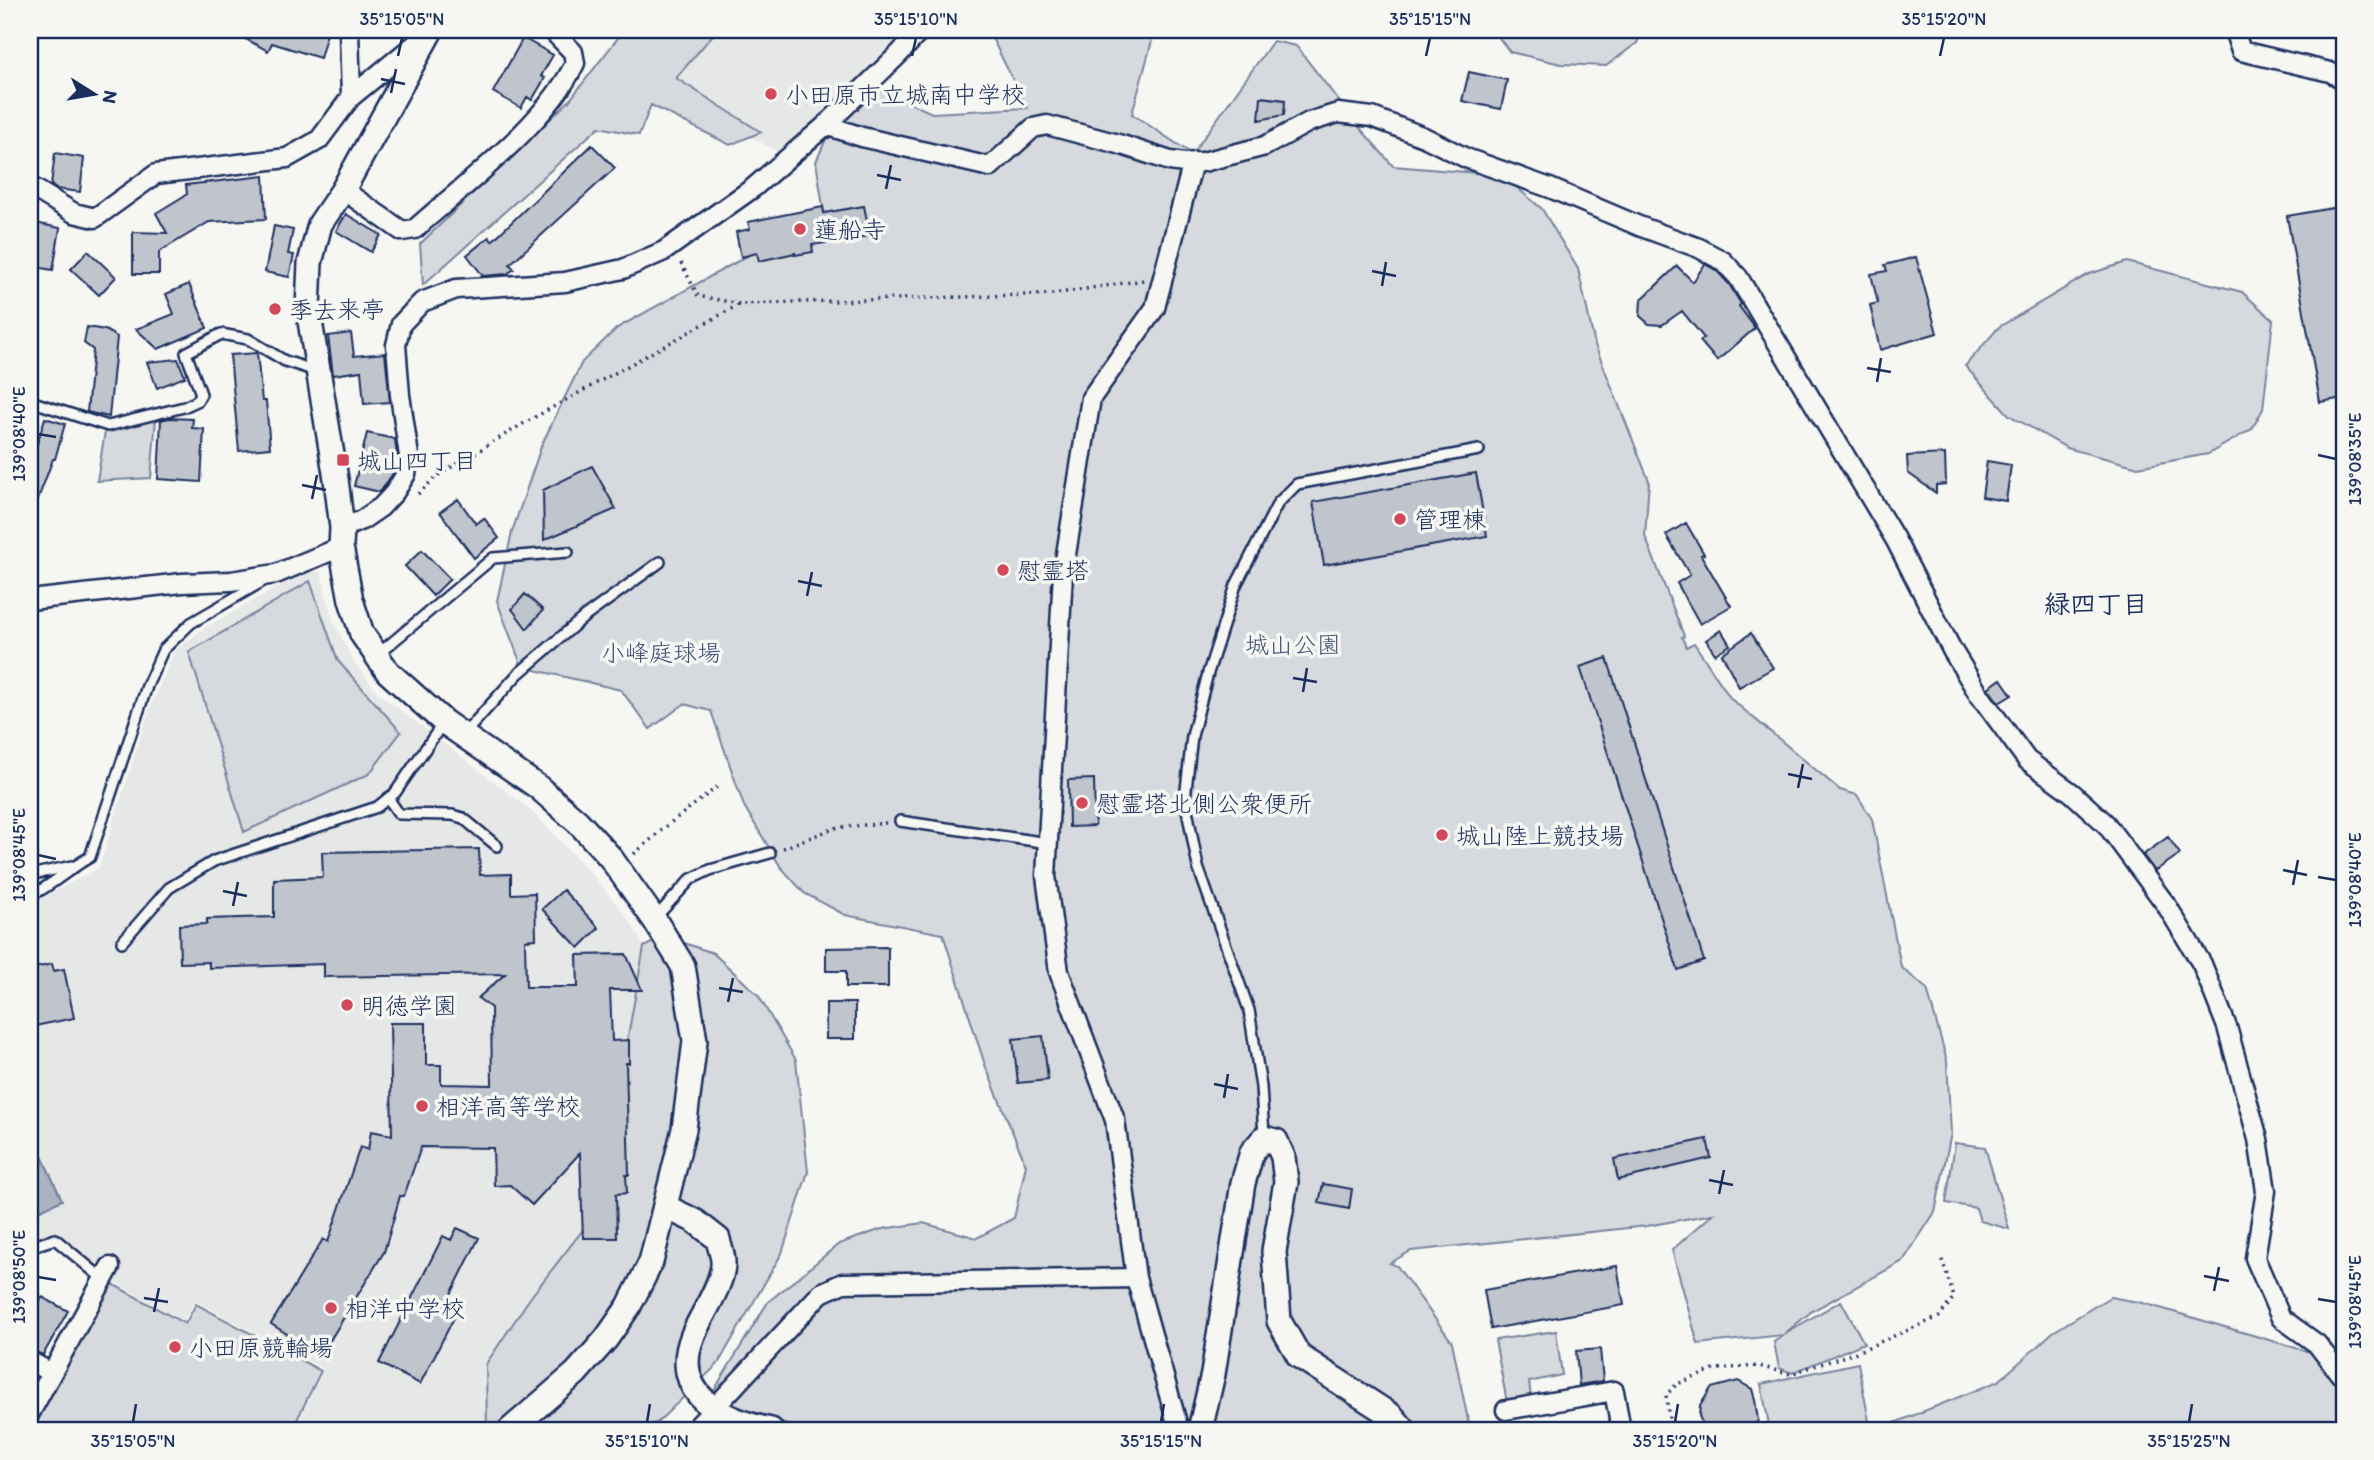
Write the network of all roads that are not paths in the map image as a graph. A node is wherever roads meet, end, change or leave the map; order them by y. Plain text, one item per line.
1 (349, 30) edge
2 (552, 30) edge
3 (920, 30) edge
4 (2234, 30) edge
5 (429, 32) edge
6 (2344, 80) edge
7 (351, 97) junction
8 (826, 125) junction
9 (1193, 162) junction
10 (30, 186) edge
11 (343, 190) junction
12 (319, 372) junction
13 (30, 401) edge
14 (1479, 450) dead end
15 (342, 537) junction
16 (568, 552) dead end
17 (660, 562) dead end
18 (276, 574) junction
19 (30, 600) edge
20 (376, 656) junction
21 (444, 722) junction
22 (464, 734) junction
23 (388, 798) junction
24 (900, 821) road end
25 (1048, 843) junction
26 (497, 846) dead end
27 (770, 853) road end
28 (73, 866) junction
29 (30, 875) edge
30 (30, 896) edge
31 (654, 919) junction
32 (122, 943) dead end
33 (1264, 1138) junction
34 (666, 1207) junction
35 (30, 1247) edge
36 (107, 1273) joint
37 (1136, 1278) junction
38 (30, 1361) edge
39 (2344, 1376) edge
40 (41, 1383) edge
41 (715, 1409) junction
42 (1506, 1410) dead end
43 (30, 1413) edge
44 (510, 1430) edge
45 (694, 1430) edge
46 (771, 1430) edge
47 (1179, 1430) edge
48 (1200, 1430) edge
49 (1404, 1430) edge
50 (1621, 1430) edge

1 - 7 street
2 - 11 street
3 - 8 street
4 - 6 street
5 - 7 street
5 - 11 street
7 - 10 street
8 - 9 street
8 - 15 street
9 - 25 street
9 - 39 street
11 - 12 street
12 - 13 lane
12 - 15 street
14 - 33 lane
15 - 18 street
15 - 20 street
16 - 20 lane
17 - 22 lane
18 - 19 street
18 - 28 lane
20 - 21 street
21 - 22 street
21 - 23 lane
22 - 31 street
23 - 26 lane
23 - 32 lane
24 - 25 lane
25 - 37 street
27 - 31 lane
28 - 29 lane
28 - 30 lane
31 - 34 street
33 - 48 street
33 - 49 street
34 - 41 street
34 - 44 street
35 - 36 lane
36 - 40 street
37 - 41 street
37 - 47 street
38 - 40 street
40 - 43 street
41 - 45 street
41 - 46 street
42 - 50 street

